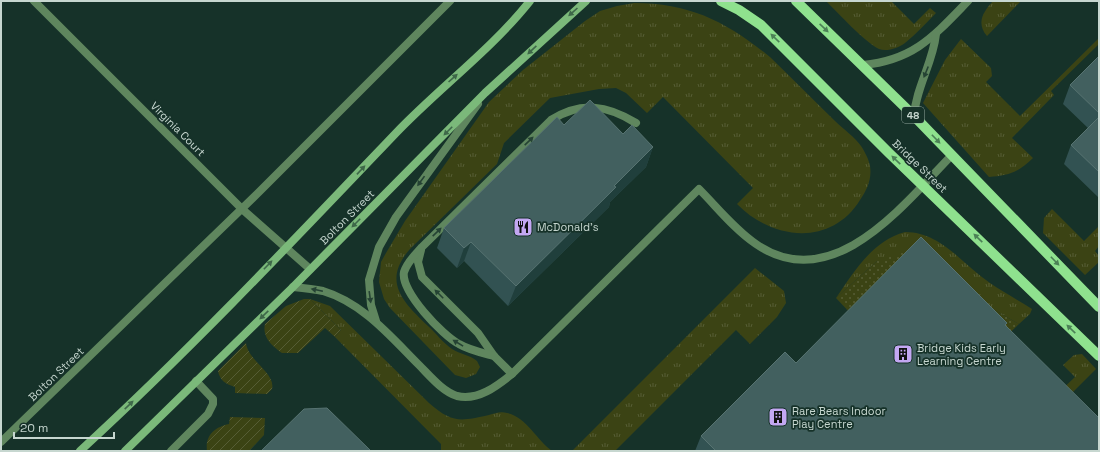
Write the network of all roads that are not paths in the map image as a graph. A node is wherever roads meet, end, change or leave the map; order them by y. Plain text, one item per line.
1 (34, 1) edge
2 (450, 1) edge
3 (530, 1) edge
4 (586, 1) edge
5 (721, 1) edge
6 (796, 1) edge
7 (968, 1) edge
8 (936, 34) junction
9 (863, 65) junction
10 (486, 93) junction
11 (914, 116) junction
12 (636, 123) dead end
13 (952, 155) junction
14 (922, 185) junction
15 (242, 209) junction
16 (422, 247) junction
17 (285, 248) junction
18 (310, 269) junction
19 (293, 287) junction
20 (1099, 307) edge
21 (376, 321) junction
22 (494, 356) junction
23 (1099, 356) edge
24 (512, 374) junction
25 (196, 381) junction
26 (1, 442) edge
27 (80, 451) edge
28 (125, 451) edge
29 (171, 451) edge

1 - 15 street, Virginia Court
2 - 15 street, Bolton Street
17 -> 3 main road, Bolton Street
4 -> 10 main road, Bolton Street
14 -> 5 main road, Bridge Street
6 -> 9 main road, 48
7 - 8 street
8 - 9 street
8 -> 11 street
9 - 11 main road, 48
10 -> 18 main road, Bolton Street
10 -> 21 street
11 -> 13 main road, 48
16 -> 12 street
13 - 14 street
13 -> 20 main road, 48
23 -> 14 main road, Bridge Street
14 - 24 street
15 - 17 street, Virginia Court
15 - 26 street, Bolton Street
22 -> 16 street
22 -> 16 street
17 - 18 street, Virginia Court
27 -> 17 main road, Bolton Street
18 - 19 main road, Bolton Street
21 -> 19 street
19 -> 25 main road, Bolton Street
21 - 24 street
22 - 24 street
25 - 28 main road, Bolton Street
25 - 29 street

